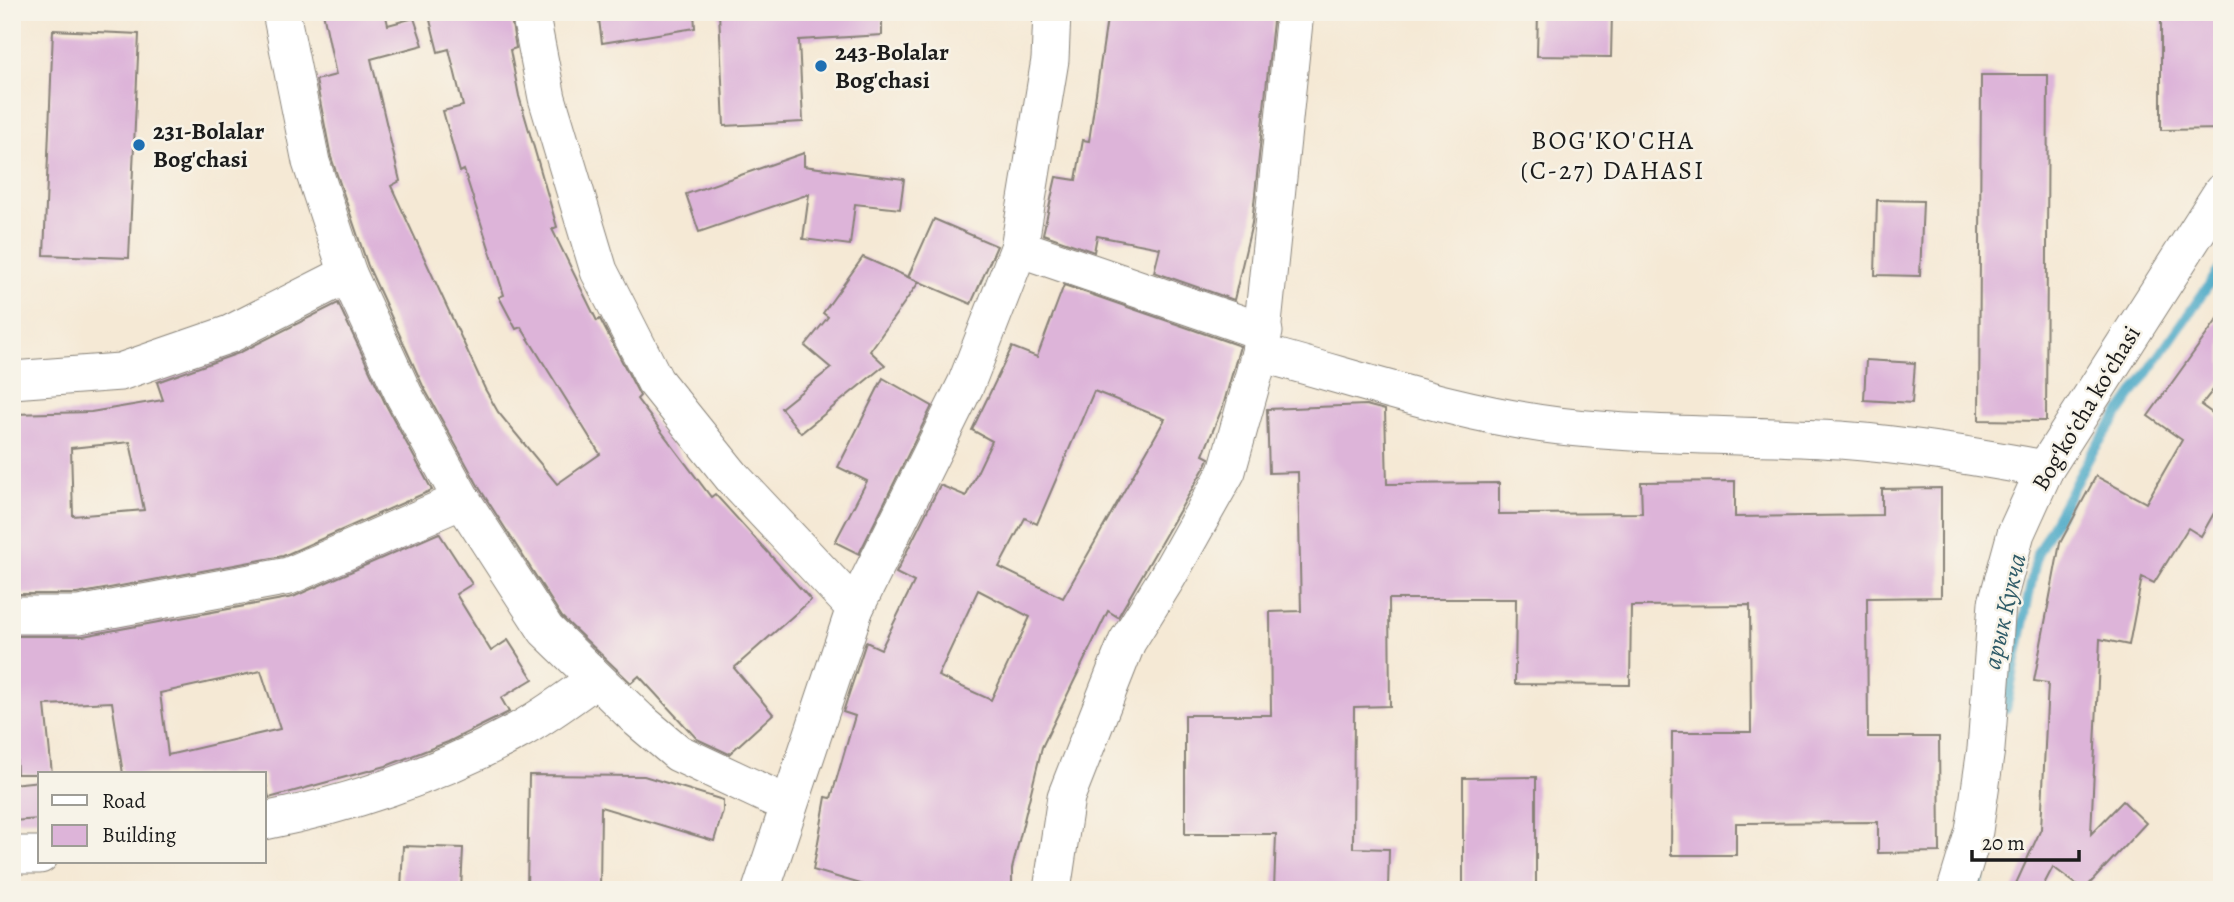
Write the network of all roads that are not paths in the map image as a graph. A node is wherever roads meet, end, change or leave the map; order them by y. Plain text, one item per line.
1 (281, 12) edge
2 (530, 12) edge
3 (1052, 12) edge
4 (1295, 12) edge
5 (2222, 192) edge
6 (1019, 248) junction
7 (348, 274) junction
8 (1262, 342) junction
9 (12, 380) edge
10 (2045, 469) junction
11 (462, 500) junction
12 (855, 608) junction
13 (12, 615) edge
14 (596, 679) junction
15 (789, 804) junction
16 (266, 821) edge
17 (12, 855) edge
18 (38, 855) edge
19 (761, 890) edge
20 (1052, 890) edge
21 (1956, 890) edge

1 - 7 street
2 - 12 street
3 - 6 street
4 - 8 street
5 - 10 street, Bogʻkoʻcha koʻchasi
6 - 8 street
6 - 12 street
7 - 9 street
7 - 11 street
8 - 10 street
8 - 20 street
10 - 21 street, Bogʻkoʻcha koʻchasi
11 - 13 street
11 - 14 street
12 - 15 street
14 - 15 street
14 - 16 street
15 - 19 street
17 - 18 street

